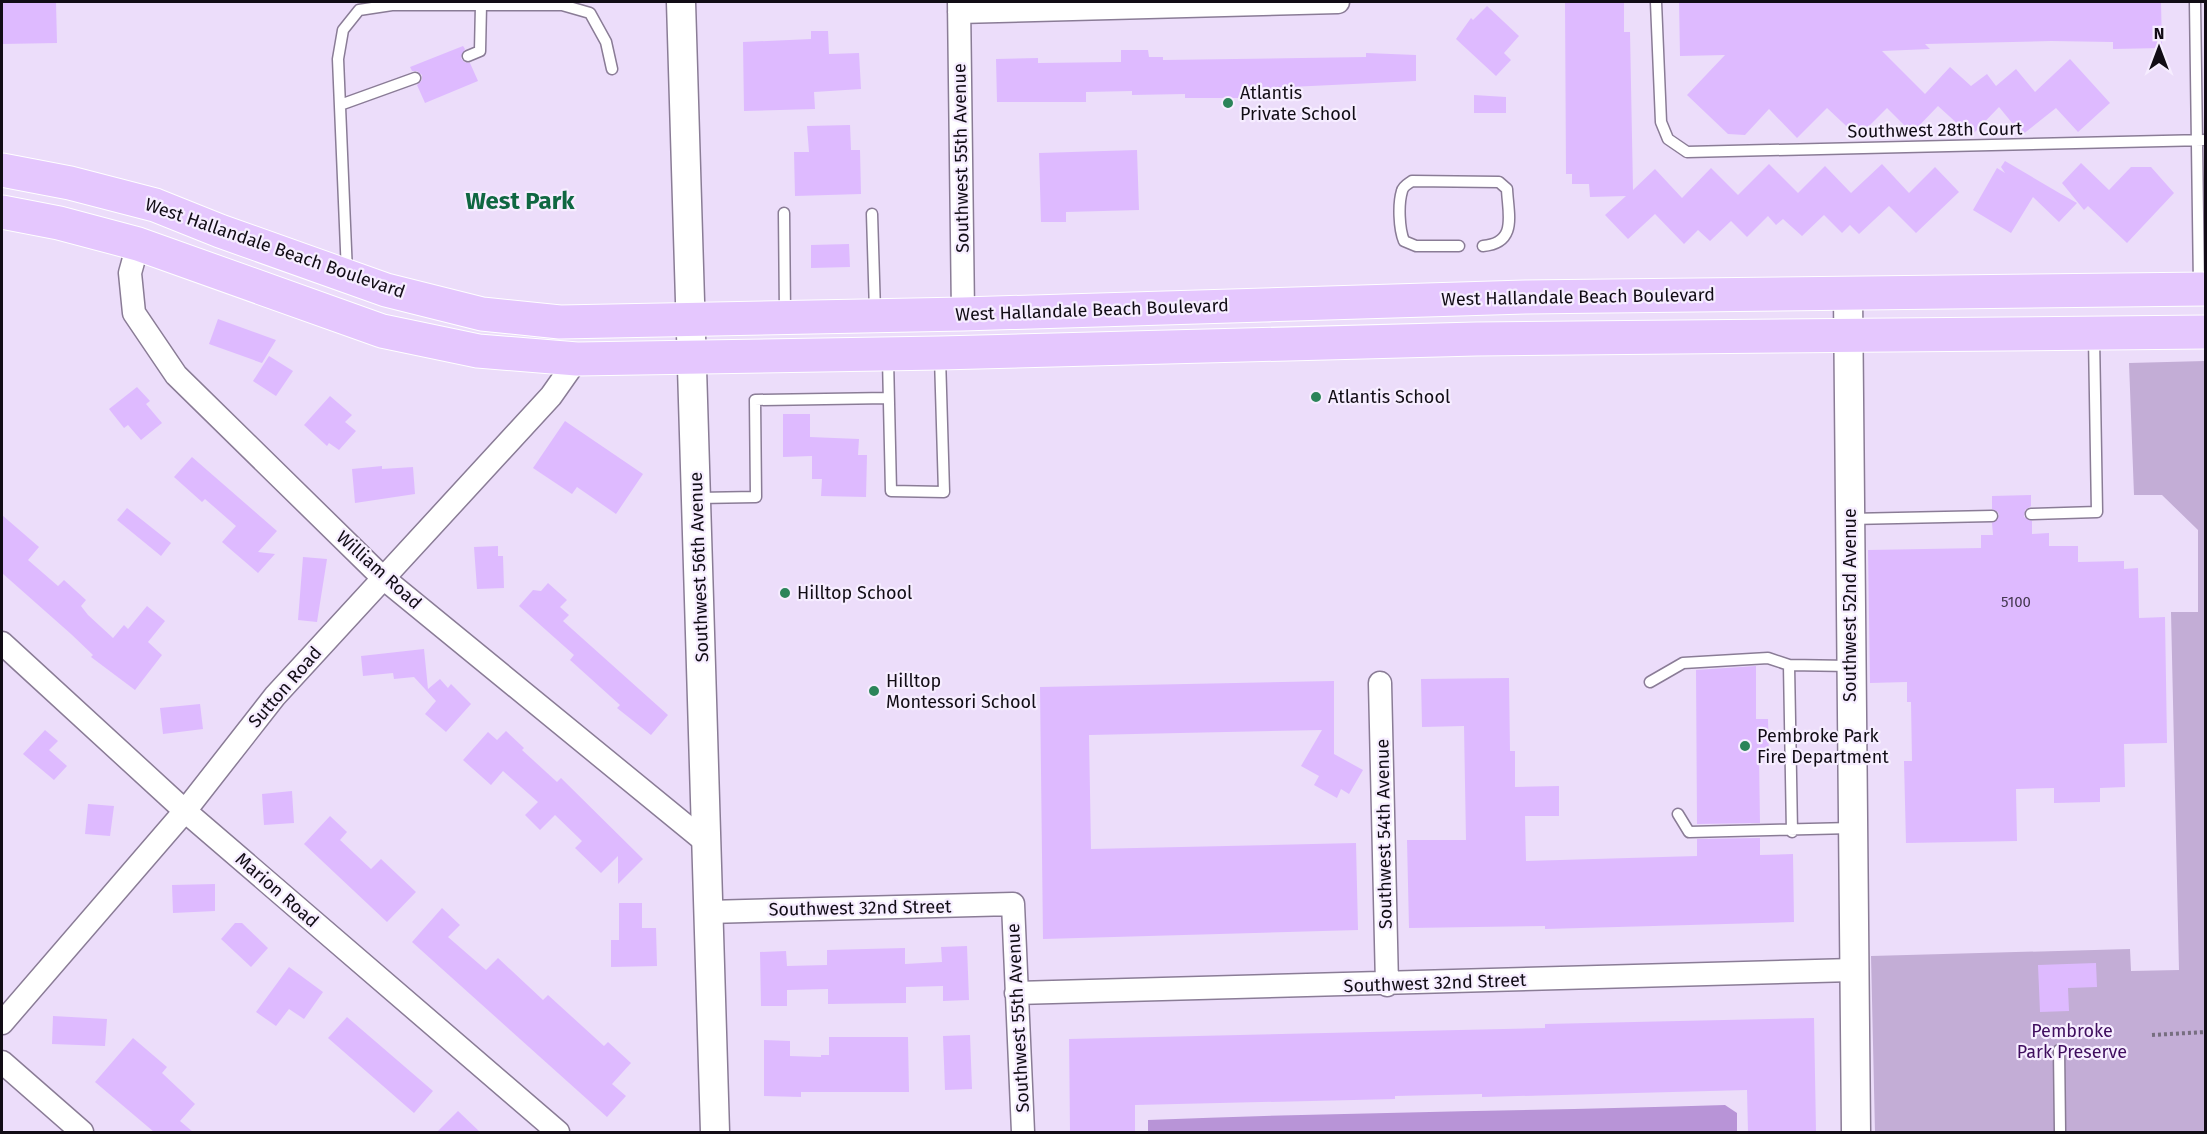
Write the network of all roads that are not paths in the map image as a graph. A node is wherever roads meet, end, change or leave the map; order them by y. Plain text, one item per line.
1 (681, 2) edge
2 (1338, 2) edge
3 (1656, 2) edge
4 (2195, 2) edge
5 (1197, 4) edge
6 (481, 5) junction
7 (959, 7) edge
8 (468, 56) dead end
9 (612, 69) dead end
10 (414, 78) dead end
11 (340, 105) junction
12 (2201, 141) edge
13 (9, 178) edge
14 (2, 212) edge
15 (784, 213) dead end
16 (872, 214) dead end
17 (220, 231) junction
18 (138, 244) junction
19 (1459, 246) dead end
20 (1484, 246) dead end
21 (347, 276) junction
22 (2203, 291) edge
23 (1848, 294) junction
24 (963, 314) junction
25 (875, 315) junction
26 (785, 317) junction
27 (693, 319) junction
28 (2205, 332) edge
29 (2094, 333) junction
30 (1848, 334) junction
31 (940, 353) junction
32 (888, 354) junction
33 (693, 358) junction
34 (577, 359) junction
35 (888, 398) junction
36 (698, 498) junction
37 (2031, 514) dead end
38 (1992, 516) dead end
39 (1850, 519) junction
40 (382, 577) junction
41 (2, 643) edge
42 (1789, 665) junction
43 (1851, 666) junction
44 (1650, 682) dead end
45 (1380, 683) dead end
46 (185, 811) junction
47 (1678, 814) dead end
48 (1852, 828) junction
49 (1792, 832) junction
50 (707, 843) junction
51 (1012, 904) joint
52 (708, 912) junction
53 (1853, 970) junction
54 (1387, 985) junction
55 (1016, 993) junction
56 (2, 1023) edge
57 (2059, 1050) dead end
58 (2, 1062) edge
59 (2060, 1131) dead end
60 (82, 1132) edge
61 (558, 1132) edge
62 (715, 1132) edge
63 (1023, 1132) edge
64 (1856, 1132) edge

1 - 27 street, Southwest 56th Avenue
2 - 5 street
3 - 12 lane, Southwest 28th Court
4 - 12 lane
5 - 7 street
6 - 8 lane
6 - 9 lane
6 - 11 lane
7 - 24 street, Southwest 55th Avenue
10 - 11 lane
11 - 21 lane
12 - 22 lane
13 - 17 main road, West Hallandale Beach Boulevard
14 - 18 main road
15 - 26 lane
16 - 25 lane
17 - 18 main road
17 - 21 main road, West Hallandale Beach Boulevard
18 - 34 main road
18 - 40 street, William Road
19 - 20 lane
21 - 27 main road, West Hallandale Beach Boulevard
22 - 23 main road, West Hallandale Beach Boulevard
23 - 24 main road, West Hallandale Beach Boulevard
23 - 30 street, Southwest 52nd Avenue
24 - 25 main road, West Hallandale Beach Boulevard
25 - 26 main road, West Hallandale Beach Boulevard
26 - 27 main road, West Hallandale Beach Boulevard
27 - 33 street, Southwest 56th Avenue
28 - 29 main road
29 - 30 main road
29 - 37 lane
30 - 31 main road
30 - 39 street, Southwest 52nd Avenue
31 - 32 main road
31 - 35 lane
32 - 33 main road
32 - 35 lane
33 - 34 main road
33 - 36 street, Southwest 56th Avenue
34 - 40 street, Sutton Road
35 - 36 lane
36 - 50 street, Southwest 56th Avenue
38 - 39 lane
39 - 43 street, Southwest 52nd Avenue
40 - 46 street, Sutton Road
40 - 50 street, William Road
41 - 46 street, Marion Road
42 - 43 lane
42 - 44 lane
42 - 49 lane
43 - 48 street, Southwest 52nd Avenue
45 - 54 street, Southwest 54th Avenue
46 - 56 street, Sutton Road
46 - 61 street, Marion Road
47 - 49 lane
48 - 49 lane
48 - 53 street, Southwest 52nd Avenue
50 - 52 street, Southwest 56th Avenue
51 - 52 street, Southwest 32nd Street
51 - 55 street, Southwest 55th Avenue
52 - 62 street, Southwest 56th Avenue
53 - 54 street, Southwest 32nd Street
53 - 64 street, Southwest 52nd Avenue
54 - 55 street, Southwest 32nd Street
55 - 63 street, Southwest 55th Avenue
57 - 59 lane
58 - 60 street

